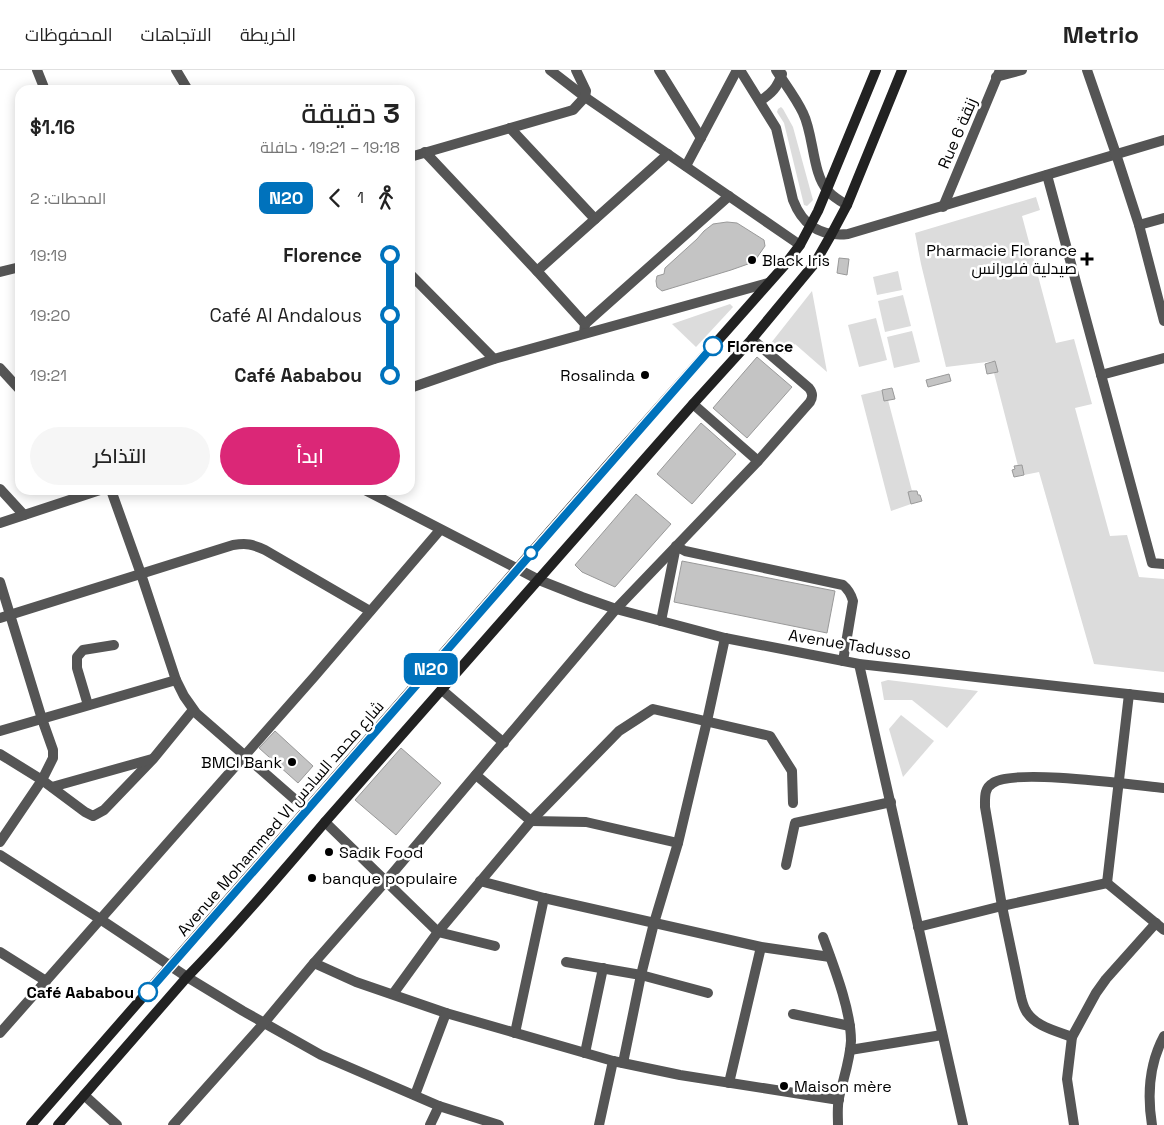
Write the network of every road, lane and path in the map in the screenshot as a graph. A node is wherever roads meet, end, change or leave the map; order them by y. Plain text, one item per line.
1 (37, 70) edge
2 (176, 70) edge
3 (550, 70) edge
4 (576, 70) edge
5 (659, 70) edge
6 (738, 70) edge
7 (876, 70) edge
8 (902, 70) edge
9 (1022, 70) edge
10 (1087, 70) edge
11 (780, 72) edge
12 (998, 74) edge
13 (43, 85) edge
14 (185, 85) edge
15 (585, 96) junction
16 (760, 101) junction
17 (510, 128) junction
18 (701, 138) junction
19 (1164, 140) edge
20 (425, 152) junction
21 (668, 154) junction
22 (1116, 154) junction
23 (415, 155) edge
24 (686, 166) junction
25 (1047, 175) junction
26 (827, 190) junction
27 (729, 196) junction
28 (847, 205) junction
29 (943, 207) junction
30 (1164, 218) edge
31 (595, 219) junction
32 (1139, 225) junction
33 (811, 226) junction
34 (831, 235) junction
35 (800, 245) junction
36 (15, 268) edge
37 (537, 271) junction
38 (0, 272) edge
39 (415, 279) edge
40 (768, 283) junction
41 (1160, 289) edge
42 (1164, 321) edge
43 (585, 328) junction
44 (752, 339) junction
45 (1164, 358) edge
46 (494, 359) junction
47 (0, 368) edge
48 (1101, 375) junction
49 (15, 384) edge
50 (415, 386) edge
51 (693, 404) junction
52 (758, 461) junction
53 (0, 489) edge
54 (85, 495) edge
55 (114, 495) edge
56 (374, 495) edge
57 (24, 515) junction
58 (0, 523) edge
59 (440, 530) junction
60 (676, 546) junction
61 (1164, 564) edge
62 (518, 569) junction
63 (141, 574) junction
64 (539, 580) junction
65 (0, 582) edge
66 (616, 609) junction
67 (370, 611) junction
68 (10, 614) junction
69 (0, 618) edge
70 (661, 622) junction
71 (725, 638) junction
72 (114, 645) dead end
73 (843, 661) junction
74 (860, 664) junction
75 (176, 680) junction
76 (442, 690) junction
77 (1129, 694) junction
78 (1164, 698) edge
79 (88, 705) junction
80 (193, 710) junction
81 (42, 719) junction
82 (707, 721) junction
83 (0, 731) edge
84 (504, 743) junction
85 (0, 754) edge
86 (244, 756) junction
87 (153, 759) junction
88 (476, 775) junction
89 (42, 780) junction
90 (1119, 783) junction
91 (52, 787) junction
92 (1164, 788) edge
93 (891, 802) junction
94 (793, 803) dead end
95 (307, 810) junction
96 (531, 821) junction
97 (325, 822) junction
98 (0, 842) edge
99 (678, 844) junction
100 (0, 855) edge
101 (786, 865) dead end
102 (480, 881) junction
103 (386, 882) junction
104 (1107, 883) junction
105 (544, 898) junction
106 (1002, 906) junction
107 (100, 919) junction
108 (654, 923) junction
109 (1156, 923) junction
110 (918, 927) junction
111 (1164, 930) edge
112 (438, 932) junction
113 (823, 938) dead end
114 (495, 946) dead end
115 (761, 947) junction
116 (0, 952) edge
117 (830, 957) junction
118 (566, 962) dead end
119 (314, 963) junction
120 (170, 966) junction
121 (603, 968) junction
122 (642, 975) junction
123 (188, 977) junction
124 (46, 981) junction
125 (708, 992) dead end
126 (392, 994) junction
127 (446, 1014) junction
128 (792, 1014) dead end
129 (264, 1023) junction
130 (850, 1026) junction
131 (1, 1031) edge
132 (515, 1033) junction
133 (942, 1035) junction
134 (1164, 1036) edge
135 (1072, 1037) junction
136 (850, 1050) junction
137 (585, 1053) junction
138 (618, 1062) junction
139 (729, 1083) junction
140 (84, 1095) junction
141 (415, 1095) junction
142 (839, 1100) junction
143 (438, 1106) junction
144 (31, 1125) edge
145 (58, 1125) edge
146 (117, 1125) edge
147 (172, 1125) edge
148 (430, 1125) edge
149 (499, 1125) edge
150 (600, 1125) edge
151 (838, 1125) edge
152 (963, 1125) edge
153 (1074, 1125) edge
154 (1151, 1125) edge

1 - 13 street
2 - 14 street
3 - 15 street
4 - 15 street
5 - 18 street
6 - 16 street
6 - 18 street
7 - 26 main road, Avenue Mohammed VI شارع محمد السادس
8 - 28 main road
9 - 12 street
10 - 22 street
11 - 16 street
11 - 26 street
12 - 29 street, Rue 6 زنقة
15 - 17 street
15 - 21 street
16 - 33 street
17 - 20 street
17 - 31 street
18 - 24 street
19 - 22 street
20 - 23 street
20 - 37 street
21 - 24 street
21 - 31 street
22 - 25 street
22 - 32 street
24 - 27 street
25 - 29 street
25 - 48 street
26 - 28 street
26 - 33 main road, Avenue Mohammed VI شارع محمد السادس
27 - 35 street
27 - 43 street
28 - 34 main road
29 - 34 street
30 - 32 street
31 - 37 street
32 - 41 street
33 - 34 street
33 - 35 main road, Avenue Mohammed VI شارع محمد السادس
34 - 44 main road
35 - 40 main road, Avenue Mohammed VI شارع محمد السادس
36 - 38 street
37 - 43 street
39 - 46 street
40 - 43 street
40 - 62 main road, Avenue Mohammed VI شارع محمد السادس
41 - 42 street
43 - 46 street
44 - 51 main road
44 - 52 street
45 - 48 street
46 - 50 street
47 - 49 street
48 - 61 street
51 - 52 street
51 - 64 main road
52 - 60 street
53 - 57 street
54 - 57 street
55 - 63 street
56 - 59 street, Avenue Tadusso
57 - 58 street
59 - 62 street, Avenue Tadusso
59 - 67 street
60 - 66 street
60 - 70 street
60 - 73 street
62 - 64 street, Avenue Tadusso
62 - 95 main road, Avenue Mohammed VI شارع محمد السادس
63 - 67 street
63 - 68 street
63 - 75 street
64 - 66 street, Avenue Tadusso
64 - 76 main road
65 - 68 street
66 - 70 street, Avenue Tadusso
66 - 84 street
67 - 86 street
68 - 69 street
68 - 81 street
70 - 71 street, Avenue Tadusso
71 - 73 street, Avenue Tadusso
71 - 82 street
72 - 79 street
73 - 74 street, Avenue Tadusso
74 - 77 street, Avenue Tadusso
74 - 93 street
75 - 79 street
75 - 80 street
76 - 84 street
76 - 97 main road
77 - 78 street, Avenue Tadusso
77 - 90 street
79 - 81 street
80 - 86 street
80 - 87 street
81 - 83 street
81 - 89 street
82 - 94 street
82 - 96 street
82 - 99 street
84 - 88 street
85 - 89 street
86 - 95 street
86 - 107 street
87 - 91 street
87 - 91 street
88 - 96 street
88 - 103 street
89 - 91 street
89 - 98 street
90 - 92 street
90 - 104 street
90 - 106 street
93 - 101 street
93 - 110 street
95 - 120 main road, Avenue Mohammed VI شارع محمد السادس
96 - 99 street
96 - 102 street
97 - 103 street
97 - 123 main road
99 - 108 street
100 - 107 street
102 - 105 street
102 - 112 street
103 - 112 street
103 - 119 street
104 - 106 street
104 - 109 street
105 - 108 street
105 - 132 street
106 - 110 street
106 - 135 street
107 - 120 street
107 - 124 street
108 - 115 street
108 - 122 street
109 - 111 street
109 - 135 street
110 - 133 street
112 - 114 street
112 - 126 street
113 - 117 street
115 - 117 street
115 - 139 street
116 - 124 street
117 - 130 street
118 - 121 street
119 - 126 street
119 - 129 street
120 - 123 street
120 - 144 main road, Avenue Mohammed VI شارع محمد السادس
121 - 122 street
121 - 137 street
122 - 125 street
122 - 138 street
123 - 129 street
123 - 140 main road
124 - 131 street
126 - 127 street
127 - 132 street
127 - 141 street
128 - 130 street
129 - 141 street
129 - 147 street
130 - 136 street
132 - 137 street
133 - 136 street
133 - 152 street
134 - 154 street
135 - 153 street
136 - 142 street
137 - 138 street
138 - 139 street
138 - 150 street
139 - 142 street
140 - 145 main road
140 - 146 street
141 - 143 street
142 - 151 street
143 - 148 street
143 - 149 street

